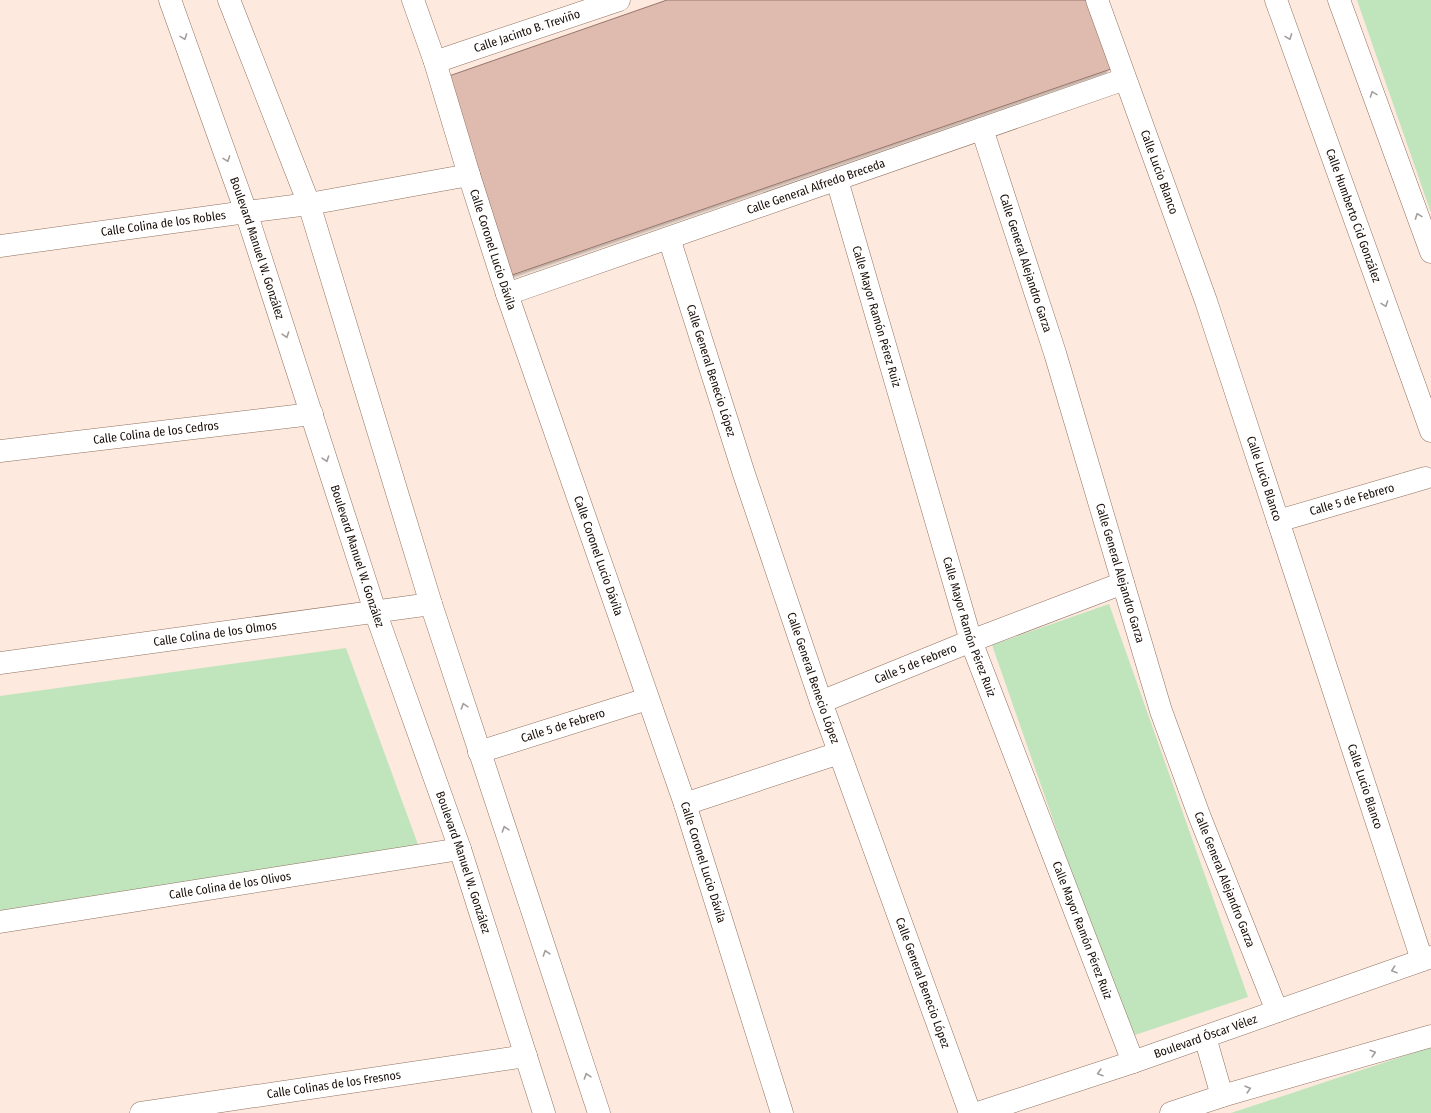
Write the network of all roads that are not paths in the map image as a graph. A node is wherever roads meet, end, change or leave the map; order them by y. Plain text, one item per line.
1 (170, 0) edge
2 (229, 0) edge
3 (413, 0) edge
4 (619, 0) edge
5 (1097, 0) edge
6 (1276, 0) edge
7 (1339, 0) edge
8 (588, 5) edge
9 (435, 62) junction
10 (1125, 79) junction
11 (982, 129) junction
12 (469, 175) junction
13 (837, 180) junction
14 (309, 204) junction
15 (246, 212) junction
16 (669, 238) junction
17 (0, 246) edge
18 (1431, 252) edge
19 (506, 294) junction
20 (312, 414) junction
21 (1431, 431) edge
22 (0, 452) edge
23 (1425, 478) dead end
24 (1278, 521) junction
25 (1123, 583) junction
26 (431, 604) junction
27 (375, 611) junction
28 (971, 641) junction
29 (0, 663) edge
30 (647, 699) junction
31 (821, 702) junction
32 (479, 752) junction
33 (839, 753) junction
34 (685, 804) junction
35 (460, 849) junction
36 (0, 922) edge
37 (1427, 959) edge
38 (1277, 1011) junction
39 (1205, 1036) junction
40 (1431, 1036) edge
41 (526, 1056) junction
42 (1133, 1062) junction
43 (1222, 1096) junction
44 (141, 1113) edge
45 (544, 1113) edge
46 (599, 1113) edge
47 (782, 1113) edge
48 (970, 1113) edge
49 (978, 1113) edge
50 (1171, 1113) edge

1 -> 15 street, Boulevard Manuel W. González
2 - 14 street
3 - 9 street, Calle Coronel Lucio Dávila
4 - 8 street, Calle Jacinto B. Treviño
5 - 10 street, Calle Lucio Blanco
6 -> 21 street, Calle Humberto Cid González
18 -> 7 street
8 - 9 street, Calle Jacinto B. Treviño
9 - 12 street, Calle Coronel Lucio Dávila
10 - 11 street, Calle General Alfredo Breceda
10 - 24 street, Calle Lucio Blanco
11 - 13 street, Calle General Alfredo Breceda
11 - 25 street, Calle General Alejandro Garza
12 - 14 street, Calle Colina de los Robles
12 - 19 street, Calle Coronel Lucio Dávila
13 - 16 street, Calle General Alfredo Breceda
13 - 28 street, Calle Mayor Ramón Pérez Ruiz
14 - 15 street, Calle Colina de los Robles
14 - 26 street
15 - 17 street, Calle Colina de los Robles
15 -> 20 street, Boulevard Manuel W. González
16 - 19 street, Calle General Alfredo Breceda
16 - 31 street, Calle General Benecio López
19 - 30 street, Calle Coronel Lucio Dávila
20 - 22 street, Calle Colina de los Cedros
20 -> 27 street, Boulevard Manuel W. González
23 - 24 street, Calle 5 de Febrero
24 - 37 street, Calle Lucio Blanco
25 - 28 street, Calle 5 de Febrero
25 - 38 street, Calle General Alejandro Garza
26 - 27 street, Calle Colina de los Olmos
32 -> 26 street
27 - 29 street, Calle Colina de los Olmos
27 - 35 street, Boulevard Manuel W. González
28 - 31 street, Calle 5 de Febrero
28 - 42 street, Calle Mayor Ramón Pérez Ruiz
30 - 32 street, Calle 5 de Febrero
30 - 34 street, Calle Coronel Lucio Dávila
31 - 33 street, Calle General Benecio López
46 -> 32 street
33 - 34 street
33 - 48 street, Calle General Benecio López
34 - 47 street, Calle Coronel Lucio Dávila
35 - 36 street, Calle Colina de los Olivos
35 - 41 street, Boulevard Manuel W. González
37 -> 38 street, Boulevard Óscar Vélez
38 - 39 street, Boulevard Óscar Vélez
39 - 42 street, Boulevard Óscar Vélez
39 - 43 street
43 -> 40 street
41 - 44 street, Calle Colinas de los Fresnos
41 - 45 street, Boulevard Manuel W. González
42 -> 49 street, Boulevard Óscar Vélez
43 - 50 street

